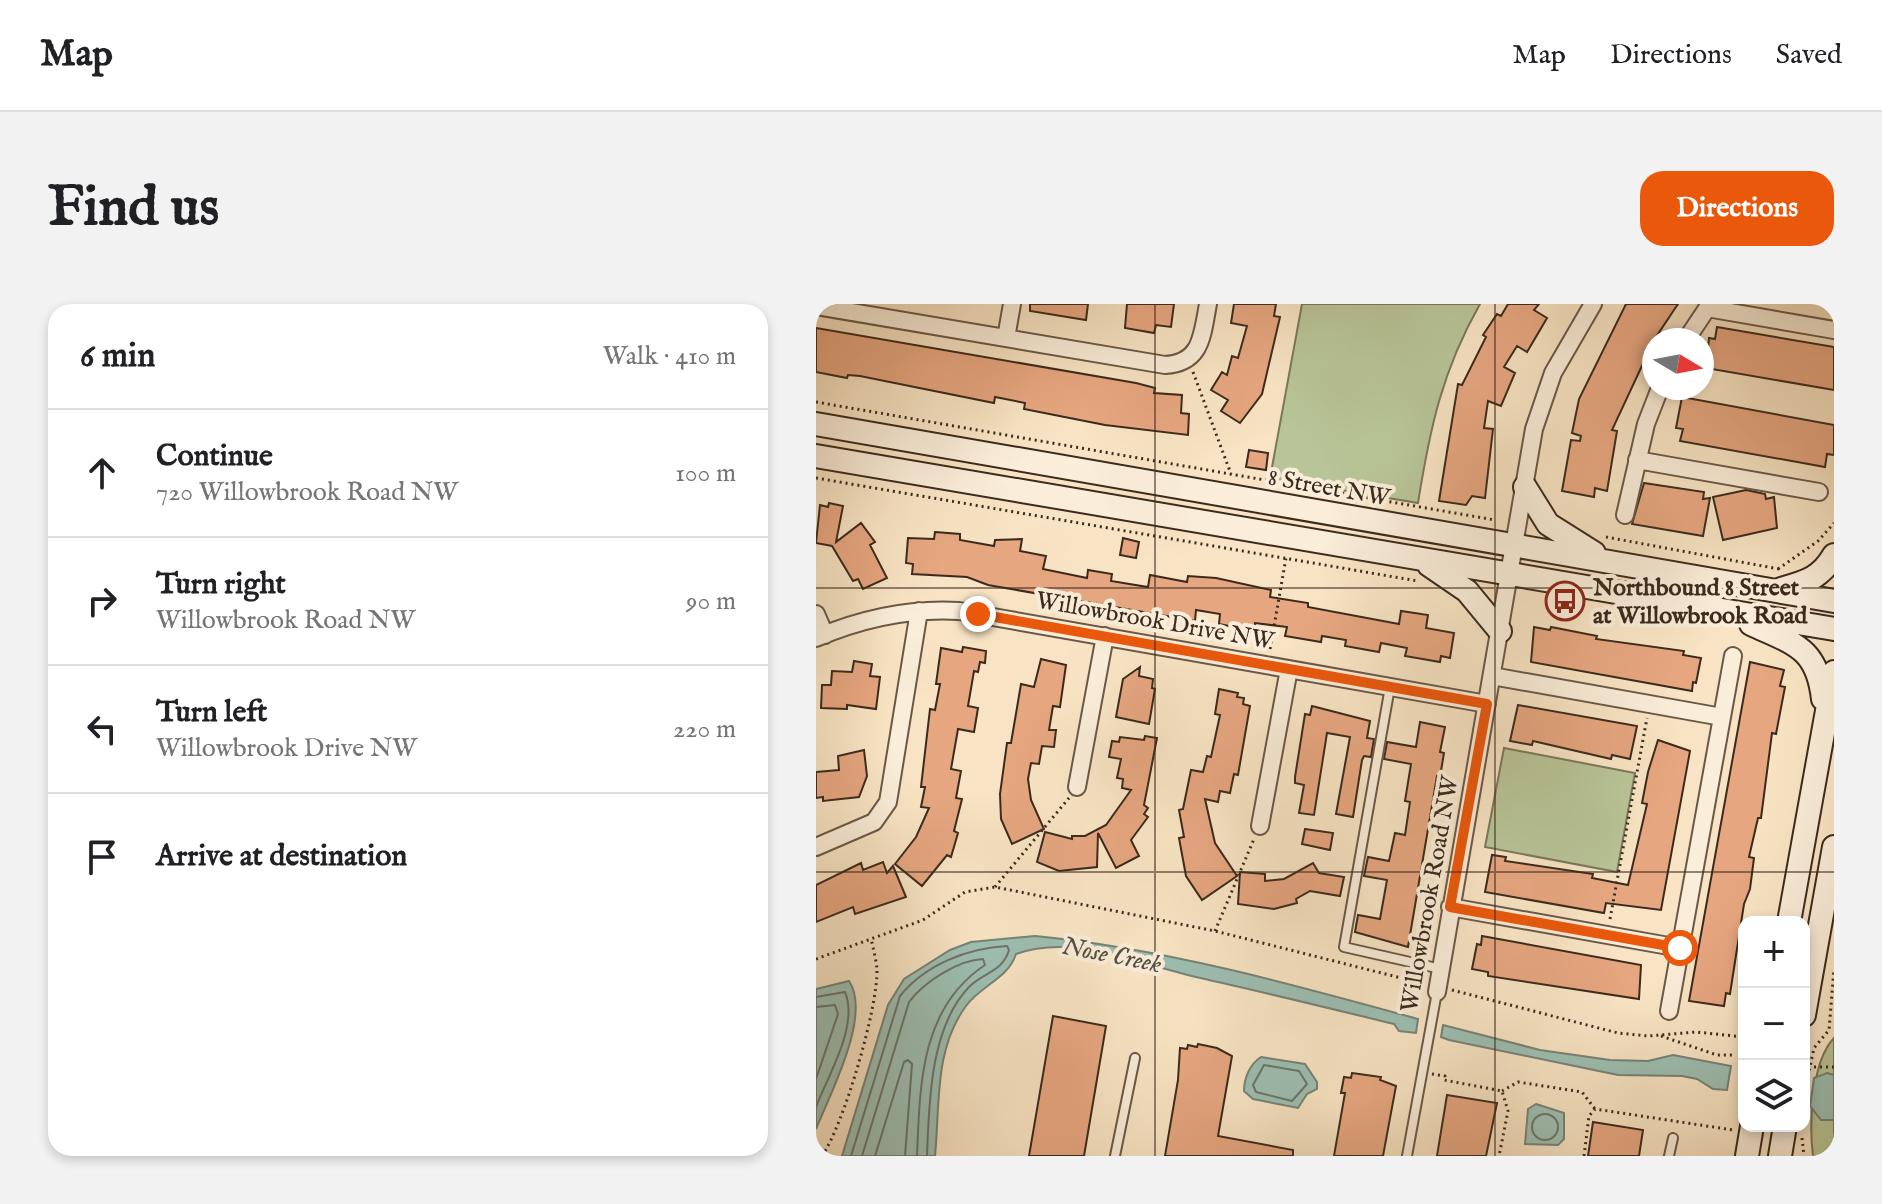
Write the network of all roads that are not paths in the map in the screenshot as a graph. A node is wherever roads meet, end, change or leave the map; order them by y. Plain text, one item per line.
1 (1012, 304) edge
2 (1208, 304) edge
3 (1593, 304) edge
4 (816, 306) edge
5 (1708, 306) edge
6 (1694, 328) edge
7 (1834, 330) edge
8 (1006, 338) junction
9 (1656, 400) edge
10 (816, 424) edge
11 (816, 456) edge
12 (1637, 460) junction
13 (1525, 487) junction
14 (1819, 492) dead end
15 (1625, 515) dead end
16 (1514, 546) junction
17 (1832, 549) edge
18 (1613, 563) junction
19 (1422, 571) junction
20 (1509, 575) junction
21 (1776, 580) junction
22 (1834, 601) edge
23 (919, 611) junction
24 (1728, 613) junction
25 (816, 614) edge
26 (1834, 629) edge
27 (1500, 631) junction
28 (1105, 636) junction
29 (820, 637) edge
30 (1733, 656) dead end
31 (1289, 669) junction
32 (1834, 672) edge
33 (1492, 676) junction
34 (1390, 687) junction
35 (1487, 704) junction
36 (1722, 717) junction
37 (1825, 722) junction
38 (1077, 787) road end
39 (1260, 826) road end
40 (816, 847) edge
41 (1833, 858) edge
42 (1450, 907) junction
43 (1790, 916) edge
44 (1680, 948) junction
45 (1441, 969) junction
46 (1809, 988) edge
47 (1438, 990) joint
48 (1669, 1011) dead end
49 (1135, 1058) dead end
50 (1744, 1132) edge
51 (1784, 1132) edge
52 (1673, 1138) dead end
53 (1115, 1156) edge
54 (1407, 1156) edge
55 (1669, 1156) edge
56 (1747, 1156) edge
57 (1780, 1156) edge

1 - 8 street
2 - 8 street
3 - 13 street, Willowbrook Road NW
4 - 8 street
5 - 6 street
5 - 7 street
9 - 12 street
10 - 16 main road, 8 Street NW
11 - 19 main road
12 - 14 street
12 - 15 street
13 - 16 street, Willowbrook Road NW
13 - 18 main road
16 - 18 main road, 8 Street NW
16 - 20 street, Willowbrook Road NW
17 - 21 main road
18 - 21 main road, 8 Street NW
19 - 20 main road
19 - 27 main road
20 - 24 main road
20 - 27 street, Willowbrook Road NW
21 - 22 main road, 8 Street NW
23 - 28 street, Willowbrook Drive NW
23 - 29 street, Willowbrook Drive NW
23 - 40 street
24 - 26 main road
24 - 37 main road
25 - 29 street
27 - 33 street, Willowbrook Road NW
28 - 31 street, Willowbrook Drive NW
28 - 38 street
30 - 36 street
31 - 34 street, Willowbrook Drive NW
31 - 39 street
32 - 37 main road
33 - 35 street, Willowbrook Road NW
33 - 36 street
34 - 35 street, Willowbrook Drive NW
34 - 45 lane
35 - 42 street, Willowbrook Road NW
36 - 44 street
37 - 43 main road
41 - 46 main road
42 - 44 street
42 - 45 street, Willowbrook Road NW
44 - 48 street
45 - 47 street, Willowbrook Road NW
47 - 54 lane, Willowbrook Road NW
49 - 53 lane
50 - 56 main road
51 - 57 main road
52 - 55 lane

